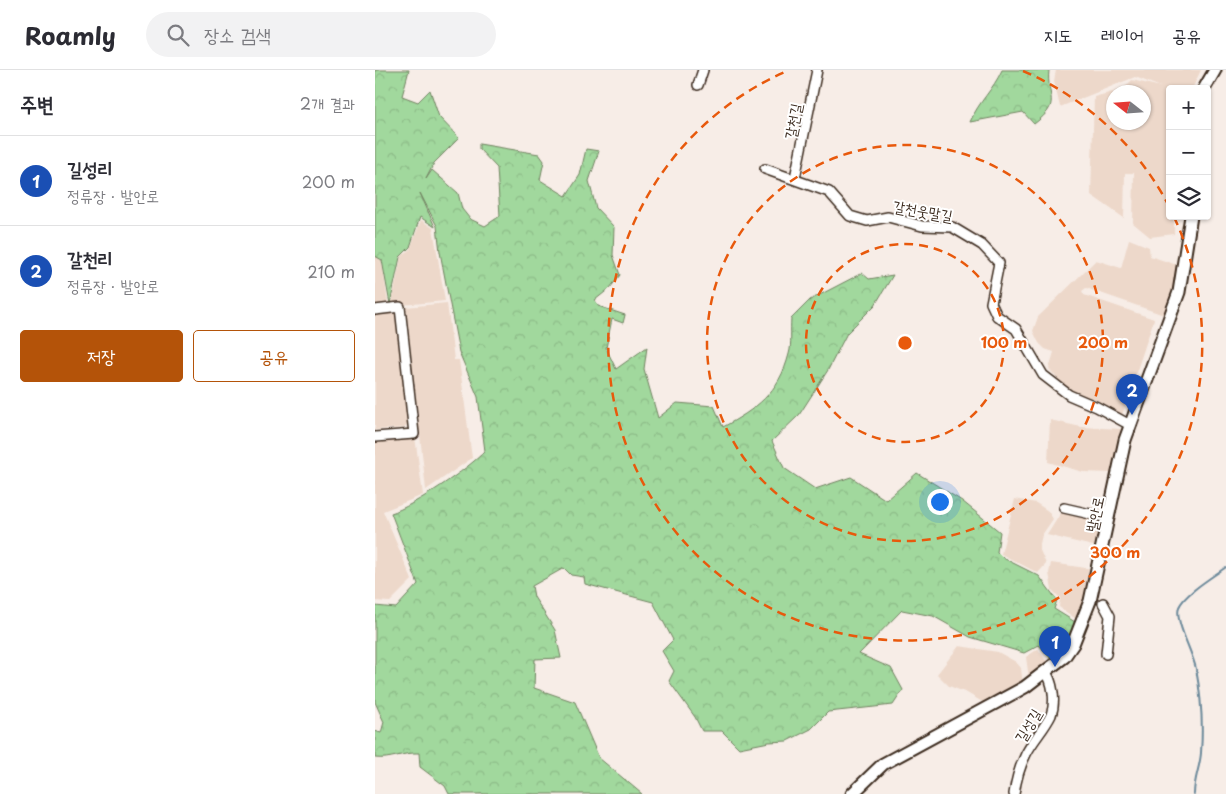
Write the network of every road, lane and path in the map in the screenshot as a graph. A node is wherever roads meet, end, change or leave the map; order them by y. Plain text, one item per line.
1 (703, 70) edge
2 (817, 70) edge
3 (1215, 70) edge
4 (698, 85) dead end
5 (1207, 85) edge
6 (765, 169) dead end
7 (795, 178) junction
8 (1190, 220) edge
9 (375, 310) edge
10 (1130, 426) junction
11 (375, 437) edge
12 (1065, 508) dead end
13 (1108, 518) junction
14 (1103, 603) dead end
15 (1106, 654) dead end
16 (1045, 671) junction
17 (851, 794) edge
18 (1014, 794) edge

1 - 4 street
2 - 7 street, 갈천길
3 - 5 main road
6 - 7 street, 갈천웃말길
7 - 10 street, 갈천웃말길
8 - 10 main road, 발안로
9 - 11 street
10 - 13 main road, 발안로
12 - 13 street
13 - 16 main road, 발안로
14 - 15 street
16 - 17 main road, 발안로
16 - 18 street, 길성길

